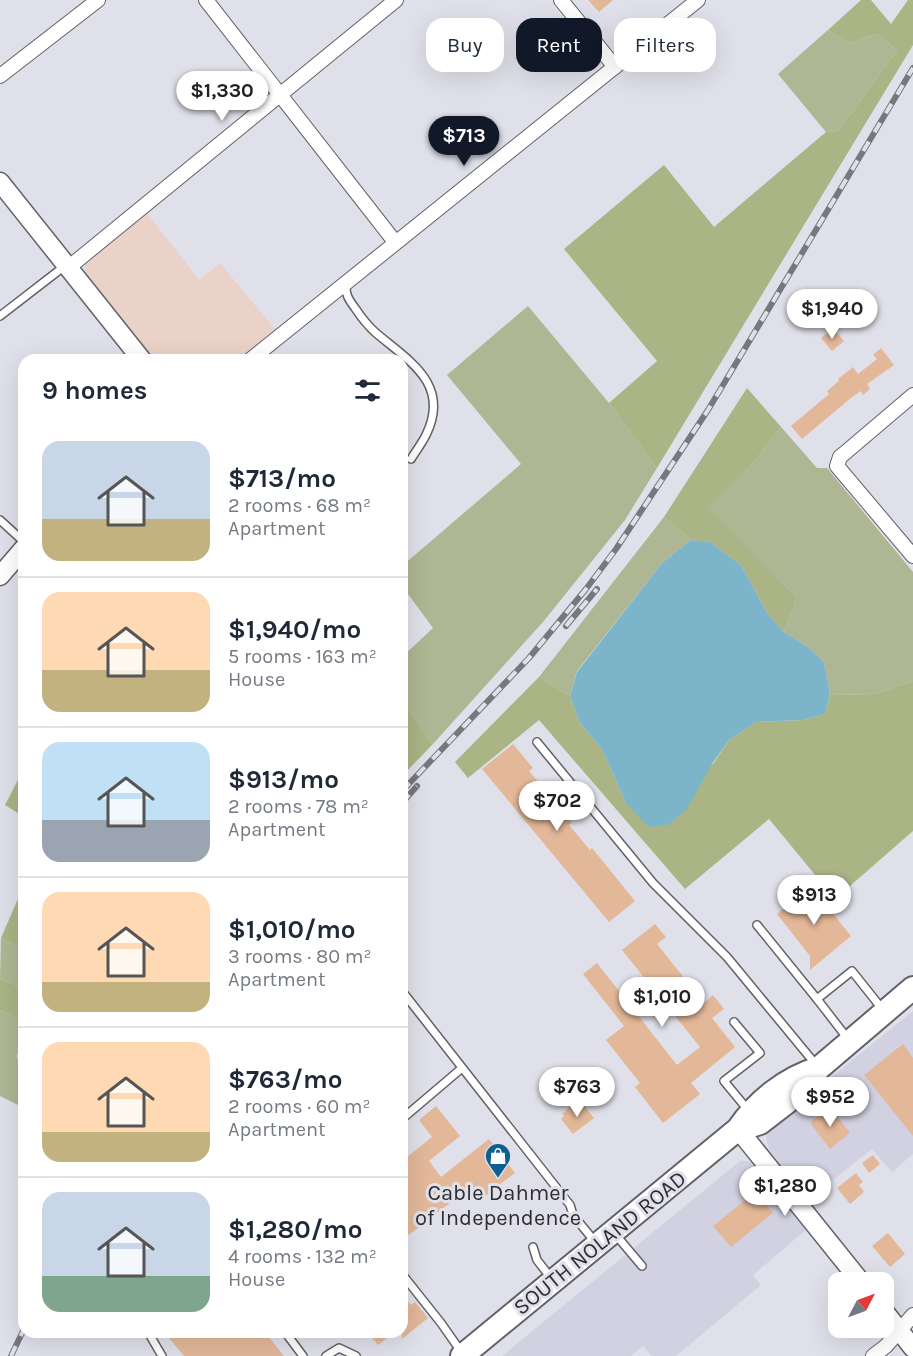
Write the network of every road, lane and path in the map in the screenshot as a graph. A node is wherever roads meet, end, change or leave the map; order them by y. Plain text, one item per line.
1 (98, 0) edge
2 (206, 0) edge
3 (396, 0) edge
4 (561, 0) edge
5 (698, 0) edge
6 (675, 18) edge
7 (614, 65) edge
8 (614, 67) edge
9 (0, 76) edge
10 (280, 94) junction
11 (0, 182) edge
12 (395, 242) junction
13 (67, 266) junction
14 (348, 280) junction
15 (0, 316) edge
16 (137, 354) edge
17 (257, 354) edge
18 (403, 354) edge
19 (408, 358) edge
20 (913, 395) edge
21 (411, 459) dead end
22 (0, 520) edge
23 (18, 536) edge
24 (18, 555) edge
25 (913, 556) edge
26 (0, 576) edge
27 (537, 742) dead end
28 (757, 925) dead end
29 (913, 988) edge
30 (408, 999) edge
31 (817, 999) junction
32 (885, 1012) junction
33 (734, 1022) dead end
34 (850, 1041) junction
35 (462, 1068) junction
36 (819, 1068) junction
37 (408, 1114) edge
38 (744, 1120) junction
39 (605, 1238) junction
40 (533, 1247) dead end
41 (642, 1266) dead end
42 (854, 1272) edge
43 (554, 1281) junction
44 (408, 1282) edge
45 (913, 1315) edge
46 (894, 1324) edge
47 (899, 1330) junction
48 (152, 1338) edge
49 (290, 1338) edge
50 (913, 1348) edge
51 (162, 1356) edge
52 (303, 1356) edge
53 (326, 1356) edge
54 (356, 1356) edge
55 (462, 1356) edge
56 (873, 1356) edge

1 - 9 street
2 - 10 street
3 - 10 street
4 - 7 street
5 - 6 street
8 - 12 street
10 - 12 street
10 - 13 street
11 - 13 street
12 - 14 street
13 - 15 lane
13 - 16 street
14 - 17 street
14 - 18 lane
19 - 21 lane
20 - 25 street
22 - 23 lane
24 - 26 street
27 - 36 lane
28 - 31 lane
29 - 32 main road, SOUTH NOLAND ROAD
30 - 35 lane
31 - 32 lane
31 - 34 lane
32 - 34 main road, SOUTH NOLAND ROAD
33 - 38 lane
34 - 36 main road, SOUTH NOLAND ROAD
35 - 37 lane
35 - 39 lane
36 - 38 main road, SOUTH NOLAND ROAD
38 - 39 main road, SOUTH NOLAND ROAD
38 - 42 street
39 - 41 lane
39 - 43 main road, SOUTH NOLAND ROAD
40 - 43 lane
43 - 55 main road, SOUTH NOLAND ROAD
44 - 55 lane
45 - 47 street
46 - 47 street
47 - 50 street
47 - 56 street
48 - 51 lane
49 - 52 lane
53 - 54 lane

